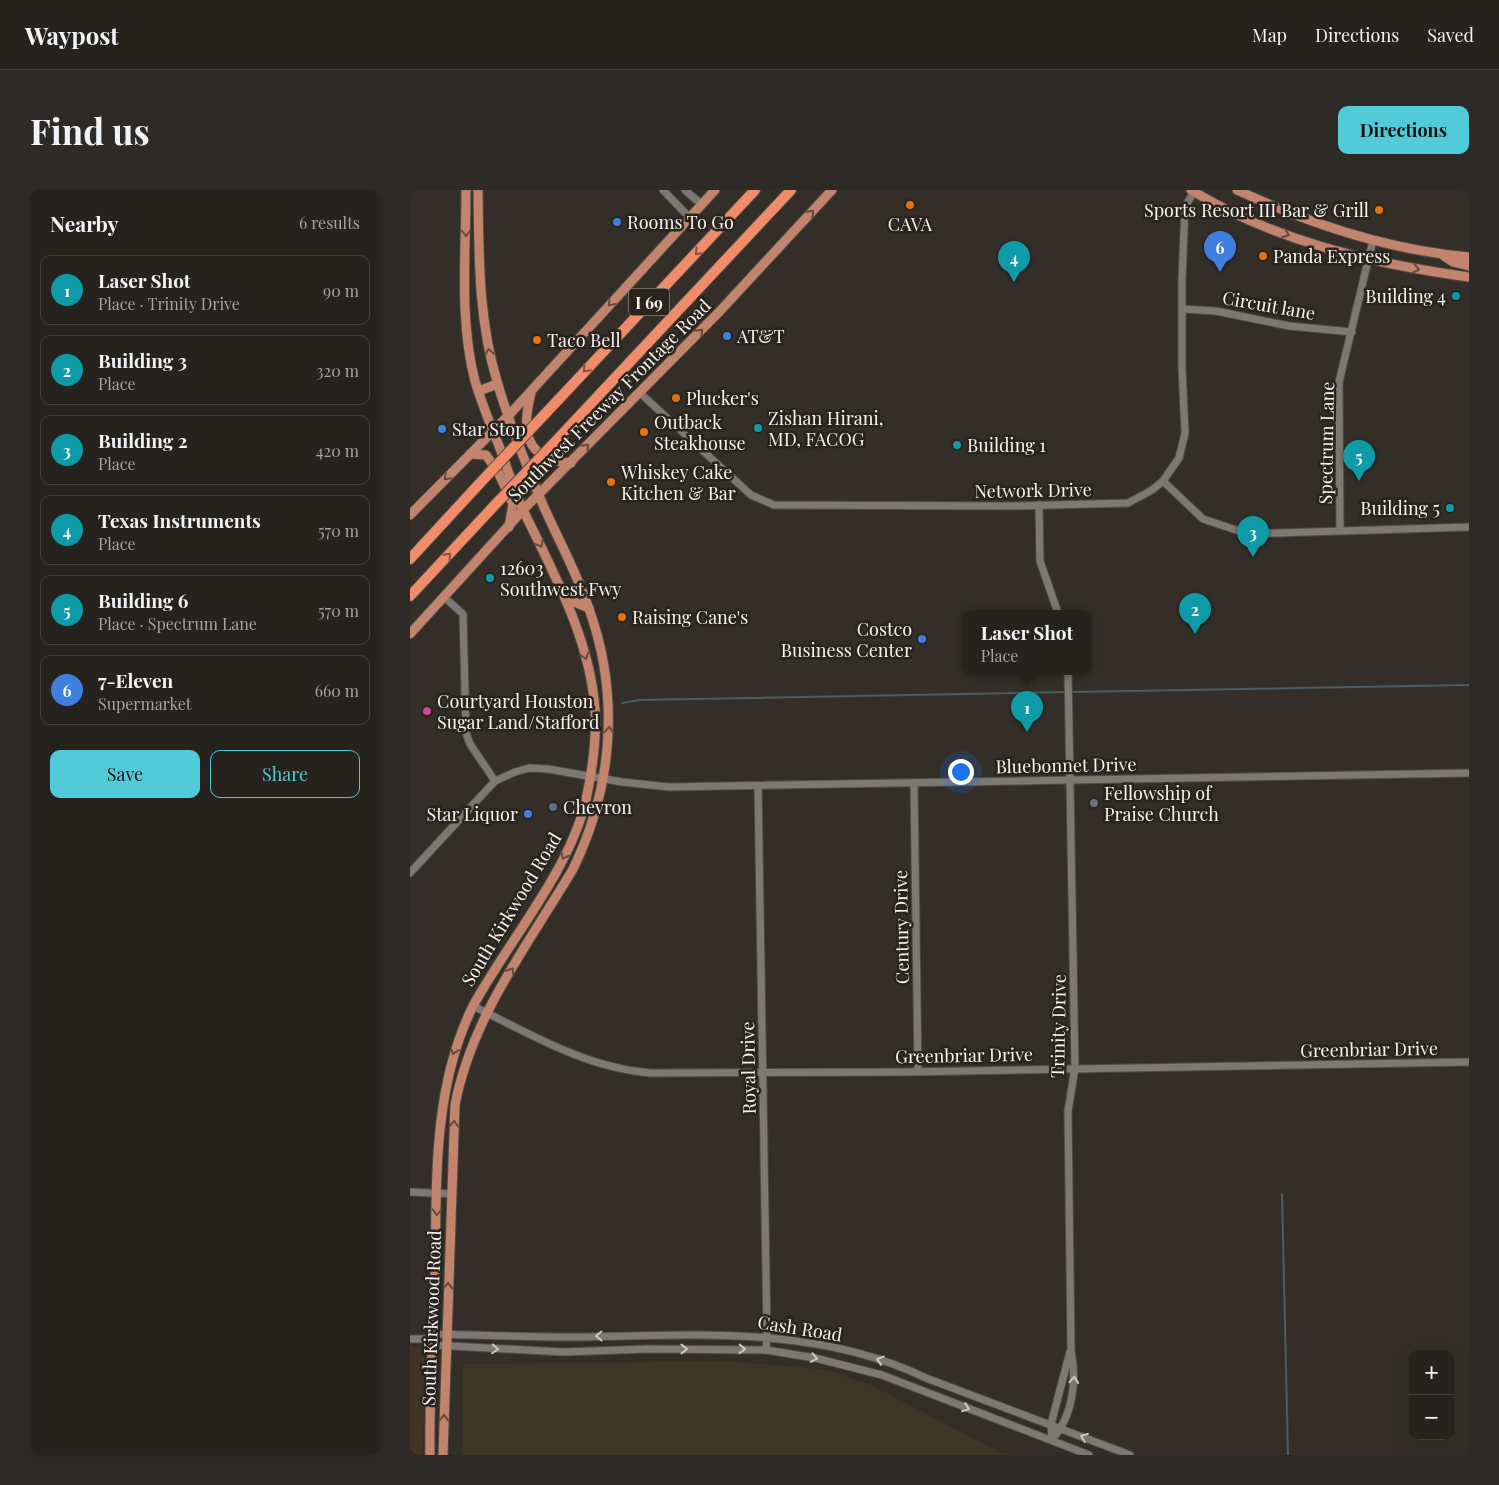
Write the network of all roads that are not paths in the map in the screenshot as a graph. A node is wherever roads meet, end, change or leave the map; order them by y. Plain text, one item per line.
1 (466, 190) edge
2 (478, 190) edge
3 (663, 190) edge
4 (685, 190) edge
5 (715, 190) edge
6 (755, 190) edge
7 (791, 190) edge
8 (832, 190) edge
9 (1236, 190) edge
10 (1193, 191) edge
11 (701, 204) junction
12 (688, 217) junction
13 (1373, 240) junction
14 (1440, 253) junction
15 (1469, 257) edge
16 (1368, 258) junction
17 (1469, 266) edge
18 (1469, 277) edge
19 (1182, 309) junction
20 (1352, 332) junction
21 (497, 384) junction
22 (531, 390) junction
23 (479, 391) junction
24 (640, 393) junction
25 (509, 415) junction
26 (493, 430) junction
27 (470, 454) junction
28 (571, 463) junction
29 (1164, 481) junction
30 (539, 494) junction
31 (1039, 505) junction
32 (523, 510) junction
33 (410, 515) edge
34 (509, 527) junction
35 (1469, 527) edge
36 (1340, 530) junction
37 (410, 559) edge
38 (556, 579) junction
39 (410, 596) edge
40 (444, 597) junction
41 (589, 608) junction
42 (568, 610) junction
43 (1057, 610) edge
44 (410, 634) edge
45 (598, 638) junction
46 (1068, 675) edge
47 (1469, 773) edge
48 (590, 776) junction
49 (604, 779) junction
50 (1071, 780) junction
51 (495, 781) junction
52 (914, 783) junction
53 (758, 786) junction
54 (573, 837) junction
55 (585, 843) junction
56 (410, 873) edge
57 (541, 895) junction
58 (554, 901) junction
59 (473, 1006) junction
60 (486, 1012) junction
61 (1469, 1062) edge
62 (1075, 1068) junction
63 (918, 1072) junction
64 (763, 1073) junction
65 (443, 1103) junction
66 (455, 1105) junction
67 (410, 1192) edge
68 (437, 1193) junction
69 (452, 1194) junction
70 (447, 1334) junction
71 (648, 1336) junction
72 (768, 1336) junction
73 (410, 1339) edge
74 (431, 1339) junction
75 (446, 1345) junction
76 (648, 1349) junction
77 (766, 1350) junction
78 (1071, 1350) junction
79 (859, 1354) junction
80 (855, 1367) junction
81 (926, 1378) junction
82 (920, 1391) junction
83 (1051, 1424) junction
84 (1062, 1428) junction
85 (1052, 1440) junction
86 (430, 1443) junction
87 (444, 1444) junction
88 (430, 1455) edge
89 (443, 1455) edge
90 (1089, 1455) edge
91 (1130, 1455) edge

1 -> 23 main road, South Kirkwood Road
21 -> 2 main road, South Kirkwood Road
3 - 12 street
4 - 11 street
5 - 11 main road
6 -> 37 highway, I 69, bridge
39 -> 7 highway, I 69, bridge
24 -> 8 main road, Southwest Freeway Frontage Road
9 - 13 main road
10 -> 16 main road
10 - 19 street, Network Drive
11 - 12 main road
12 -> 22 main road
13 - 14 main road
13 - 16 street, Spectrum Lane
14 - 15 main road
14 - 17 main road
16 -> 18 main road
16 - 20 street, Spectrum Lane
19 - 20 street, Circuit lane
19 - 29 street, Network Drive
20 - 36 street, Spectrum Lane
21 - 23 main road
21 - 25 main road, South Kirkwood Road
22 - 25 main road
22 - 28 main road
23 - 26 main road, South Kirkwood Road
28 -> 24 main road, Southwest Freeway Frontage Road
24 - 31 street, Network Drive
25 - 26 main road
25 - 30 main road, South Kirkwood Road
26 - 27 main road
26 - 32 main road, South Kirkwood Road
27 -> 33 main road
27 - 34 main road
28 - 30 main road, Southwest Freeway Frontage Road
29 - 31 street, Network Drive
29 - 36 street
30 - 32 main road, Southwest Freeway Frontage Road
30 - 41 main road, South Kirkwood Road
31 - 43 street
32 - 34 main road, Southwest Freeway Frontage Road
32 -> 38 main road, South Kirkwood Road
34 - 40 main road, Southwest Freeway Frontage Road
35 - 36 street
38 - 41 main road
38 - 42 main road, South Kirkwood Road
40 - 44 main road, Southwest Freeway Frontage Road
40 - 51 street
41 - 45 main road, South Kirkwood Road
42 - 45 main road
42 -> 48 main road, South Kirkwood Road
49 -> 45 main road, South Kirkwood Road
46 - 50 street, Trinity Drive
47 - 50 street, Bluebonnet Drive
48 - 49 street, Bluebonnet Drive
48 - 51 street, Bluebonnet Drive
48 - 54 main road, South Kirkwood Road
49 - 53 street, Bluebonnet Drive
49 - 55 main road, South Kirkwood Road
50 - 52 street, Bluebonnet Drive
50 - 62 street, Trinity Drive
51 - 56 street
52 - 53 street, Bluebonnet Drive
52 - 63 street, Century Drive
53 - 64 street, Royal Drive
54 - 55 main road
54 -> 57 main road, South Kirkwood Road
55 - 58 main road, South Kirkwood Road
57 - 58 main road
57 - 59 main road, South Kirkwood Road
60 -> 58 main road, South Kirkwood Road
59 - 60 street, Greenbriar Drive
59 -> 65 main road, South Kirkwood Road
60 - 64 street, Greenbriar Drive
60 - 66 main road, South Kirkwood Road
61 - 62 street, Greenbriar Drive
62 - 63 street, Greenbriar Drive
62 - 78 street, Trinity Drive
63 - 64 street, Greenbriar Drive
64 - 72 street, Royal Drive
65 - 66 main road
65 - 68 main road, South Kirkwood Road
69 -> 66 main road, South Kirkwood Road
67 - 68 street
68 - 69 street
68 -> 74 main road, South Kirkwood Road
70 -> 69 main road, South Kirkwood Road
71 -> 70 street, Cash Road
70 - 74 street, Cash Road
70 - 75 main road, South Kirkwood Road
71 - 72 street, Cash Road
71 - 76 street
72 - 77 street, Royal Drive
72 - 79 street, Cash Road
73 - 74 street
74 - 75 street, Cash Road
74 - 86 main road, South Kirkwood Road
75 -> 76 street, Cash Road
87 -> 75 main road, South Kirkwood Road
76 -> 77 street, Cash Road
77 -> 80 street, Cash Road
78 - 83 street, Trinity Drive
84 -> 78 street, Trinity Drive
79 - 80 street
81 -> 79 street, Cash Road
80 - 82 street, Cash Road
81 - 82 street
81 - 83 street, Cash Road
82 -> 85 street, Cash Road
83 - 84 street, Cash Road
83 - 85 street, Trinity Drive
84 - 85 street, Trinity Drive
91 -> 84 street, Cash Road
85 - 90 street, Cash Road
86 - 87 main road
86 - 88 main road, South Kirkwood Road
87 - 89 main road, South Kirkwood Road

